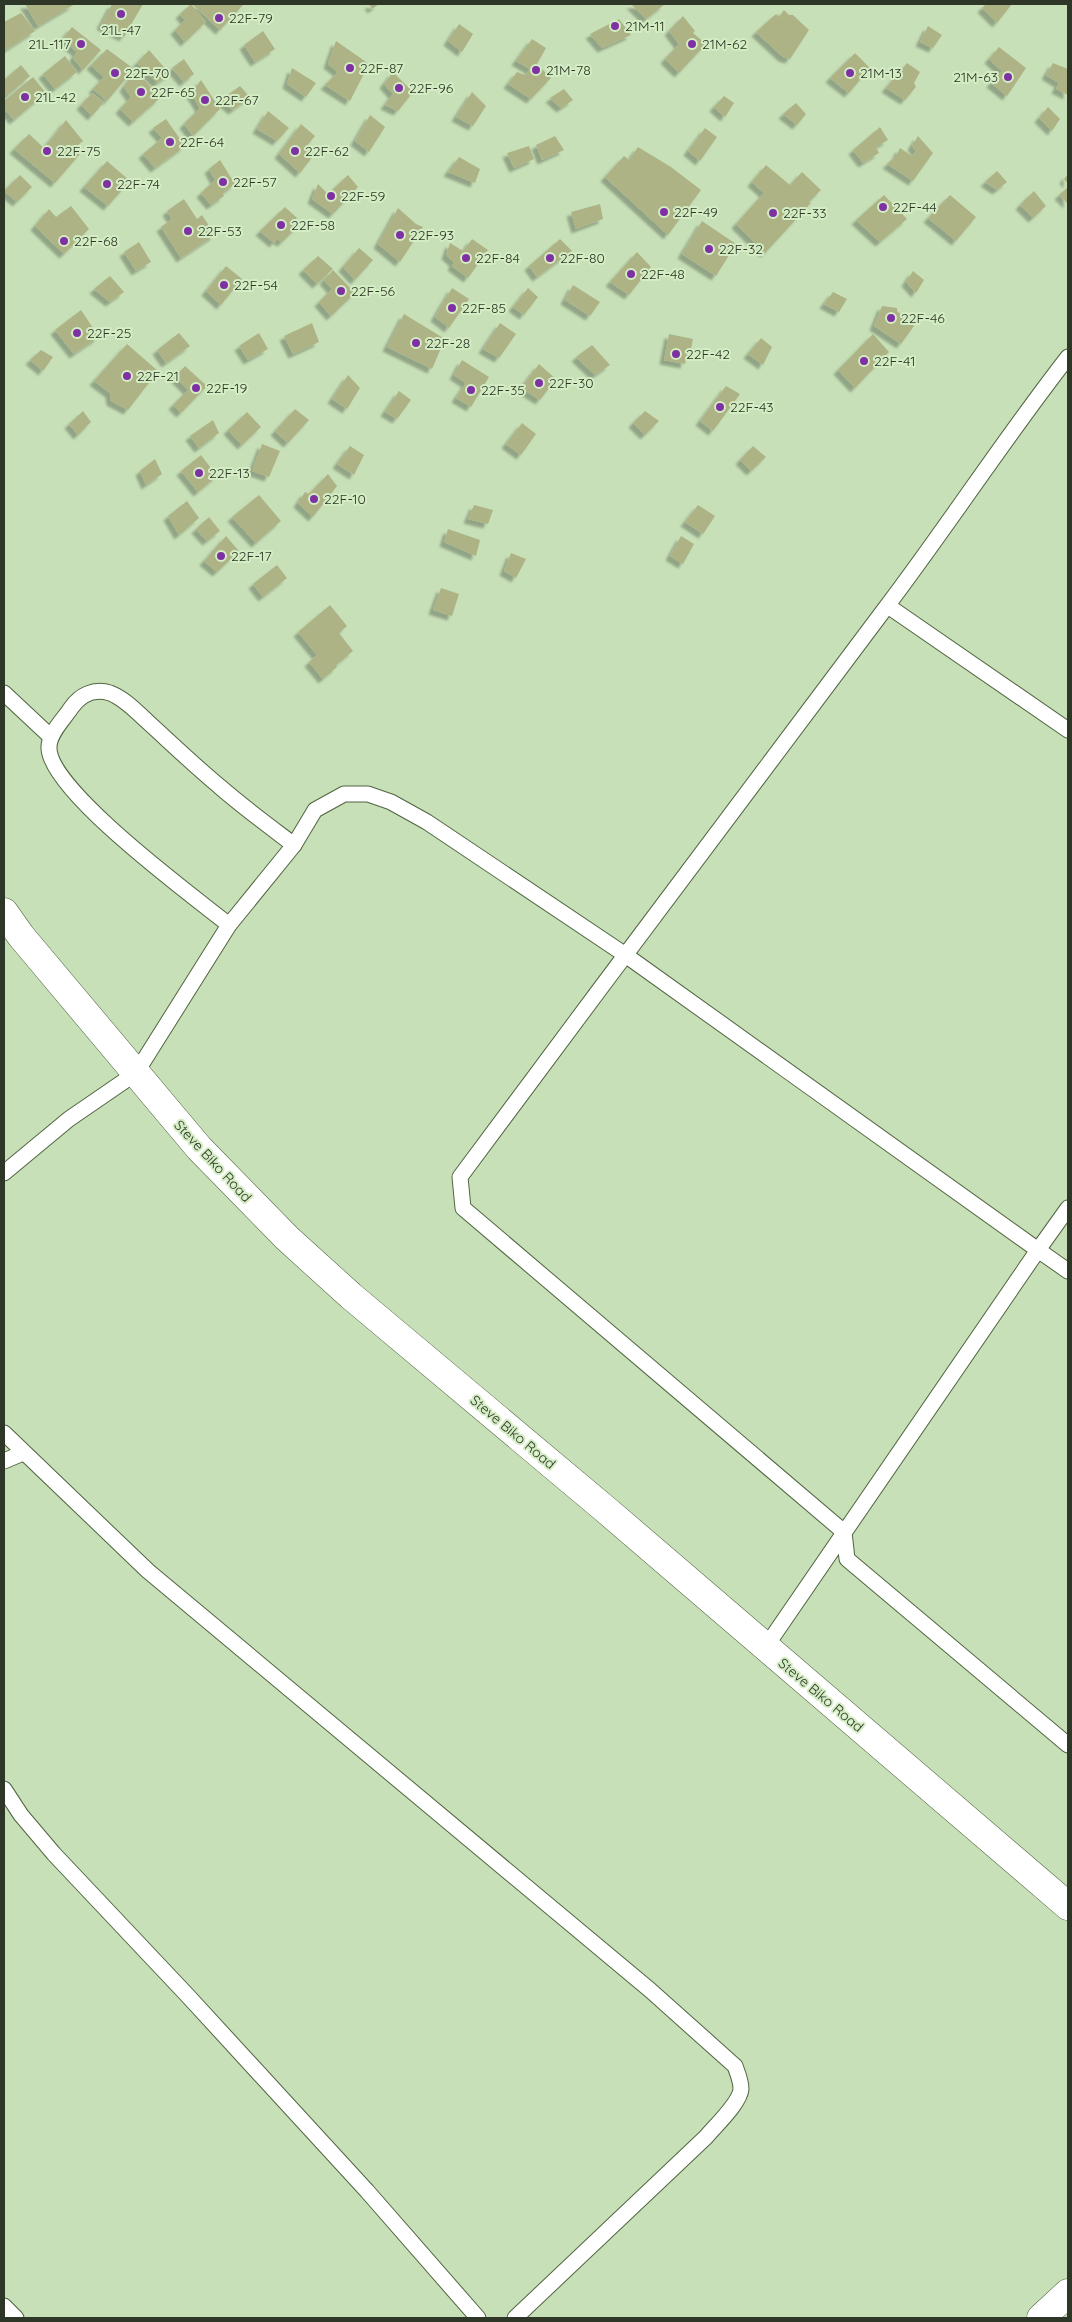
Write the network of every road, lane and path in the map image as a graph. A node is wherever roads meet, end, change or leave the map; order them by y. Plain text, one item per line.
1 (1068, 357) edge
2 (888, 606) junction
3 (4, 693) edge
4 (1068, 730) edge
5 (52, 736) junction
6 (294, 845) junction
7 (4, 912) edge
8 (229, 926) junction
9 (624, 954) junction
10 (136, 1074) junction
11 (4, 1173) edge
12 (1068, 1208) edge
13 (1038, 1250) junction
14 (1068, 1271) edge
15 (4, 1433) edge
16 (23, 1453) junction
17 (4, 1460) edge
18 (844, 1532) junction
19 (765, 1648) junction
20 (1068, 1744) edge
21 (4, 1789) edge
22 (1068, 1906) edge
23 (1068, 2292) edge
24 (4, 2306) edge
25 (16, 2318) edge
26 (478, 2318) edge
27 (515, 2318) edge
28 (1042, 2318) edge

1 - 2 lane
2 - 4 lane
2 - 9 lane
3 - 5 lane
5 - 6 lane
5 - 8 lane
6 - 8 lane
6 - 9 lane
7 - 10 street, Steve Biko Road
8 - 10 lane
9 - 13 lane
9 - 18 lane
10 - 11 lane
10 - 19 street, Steve Biko Road
12 - 13 lane
13 - 14 lane
13 - 18 lane
15 - 16 lane
16 - 17 lane
16 - 27 lane
18 - 19 lane
18 - 20 lane
19 - 22 street, Steve Biko Road
21 - 26 lane
23 - 28 street
24 - 25 lane

